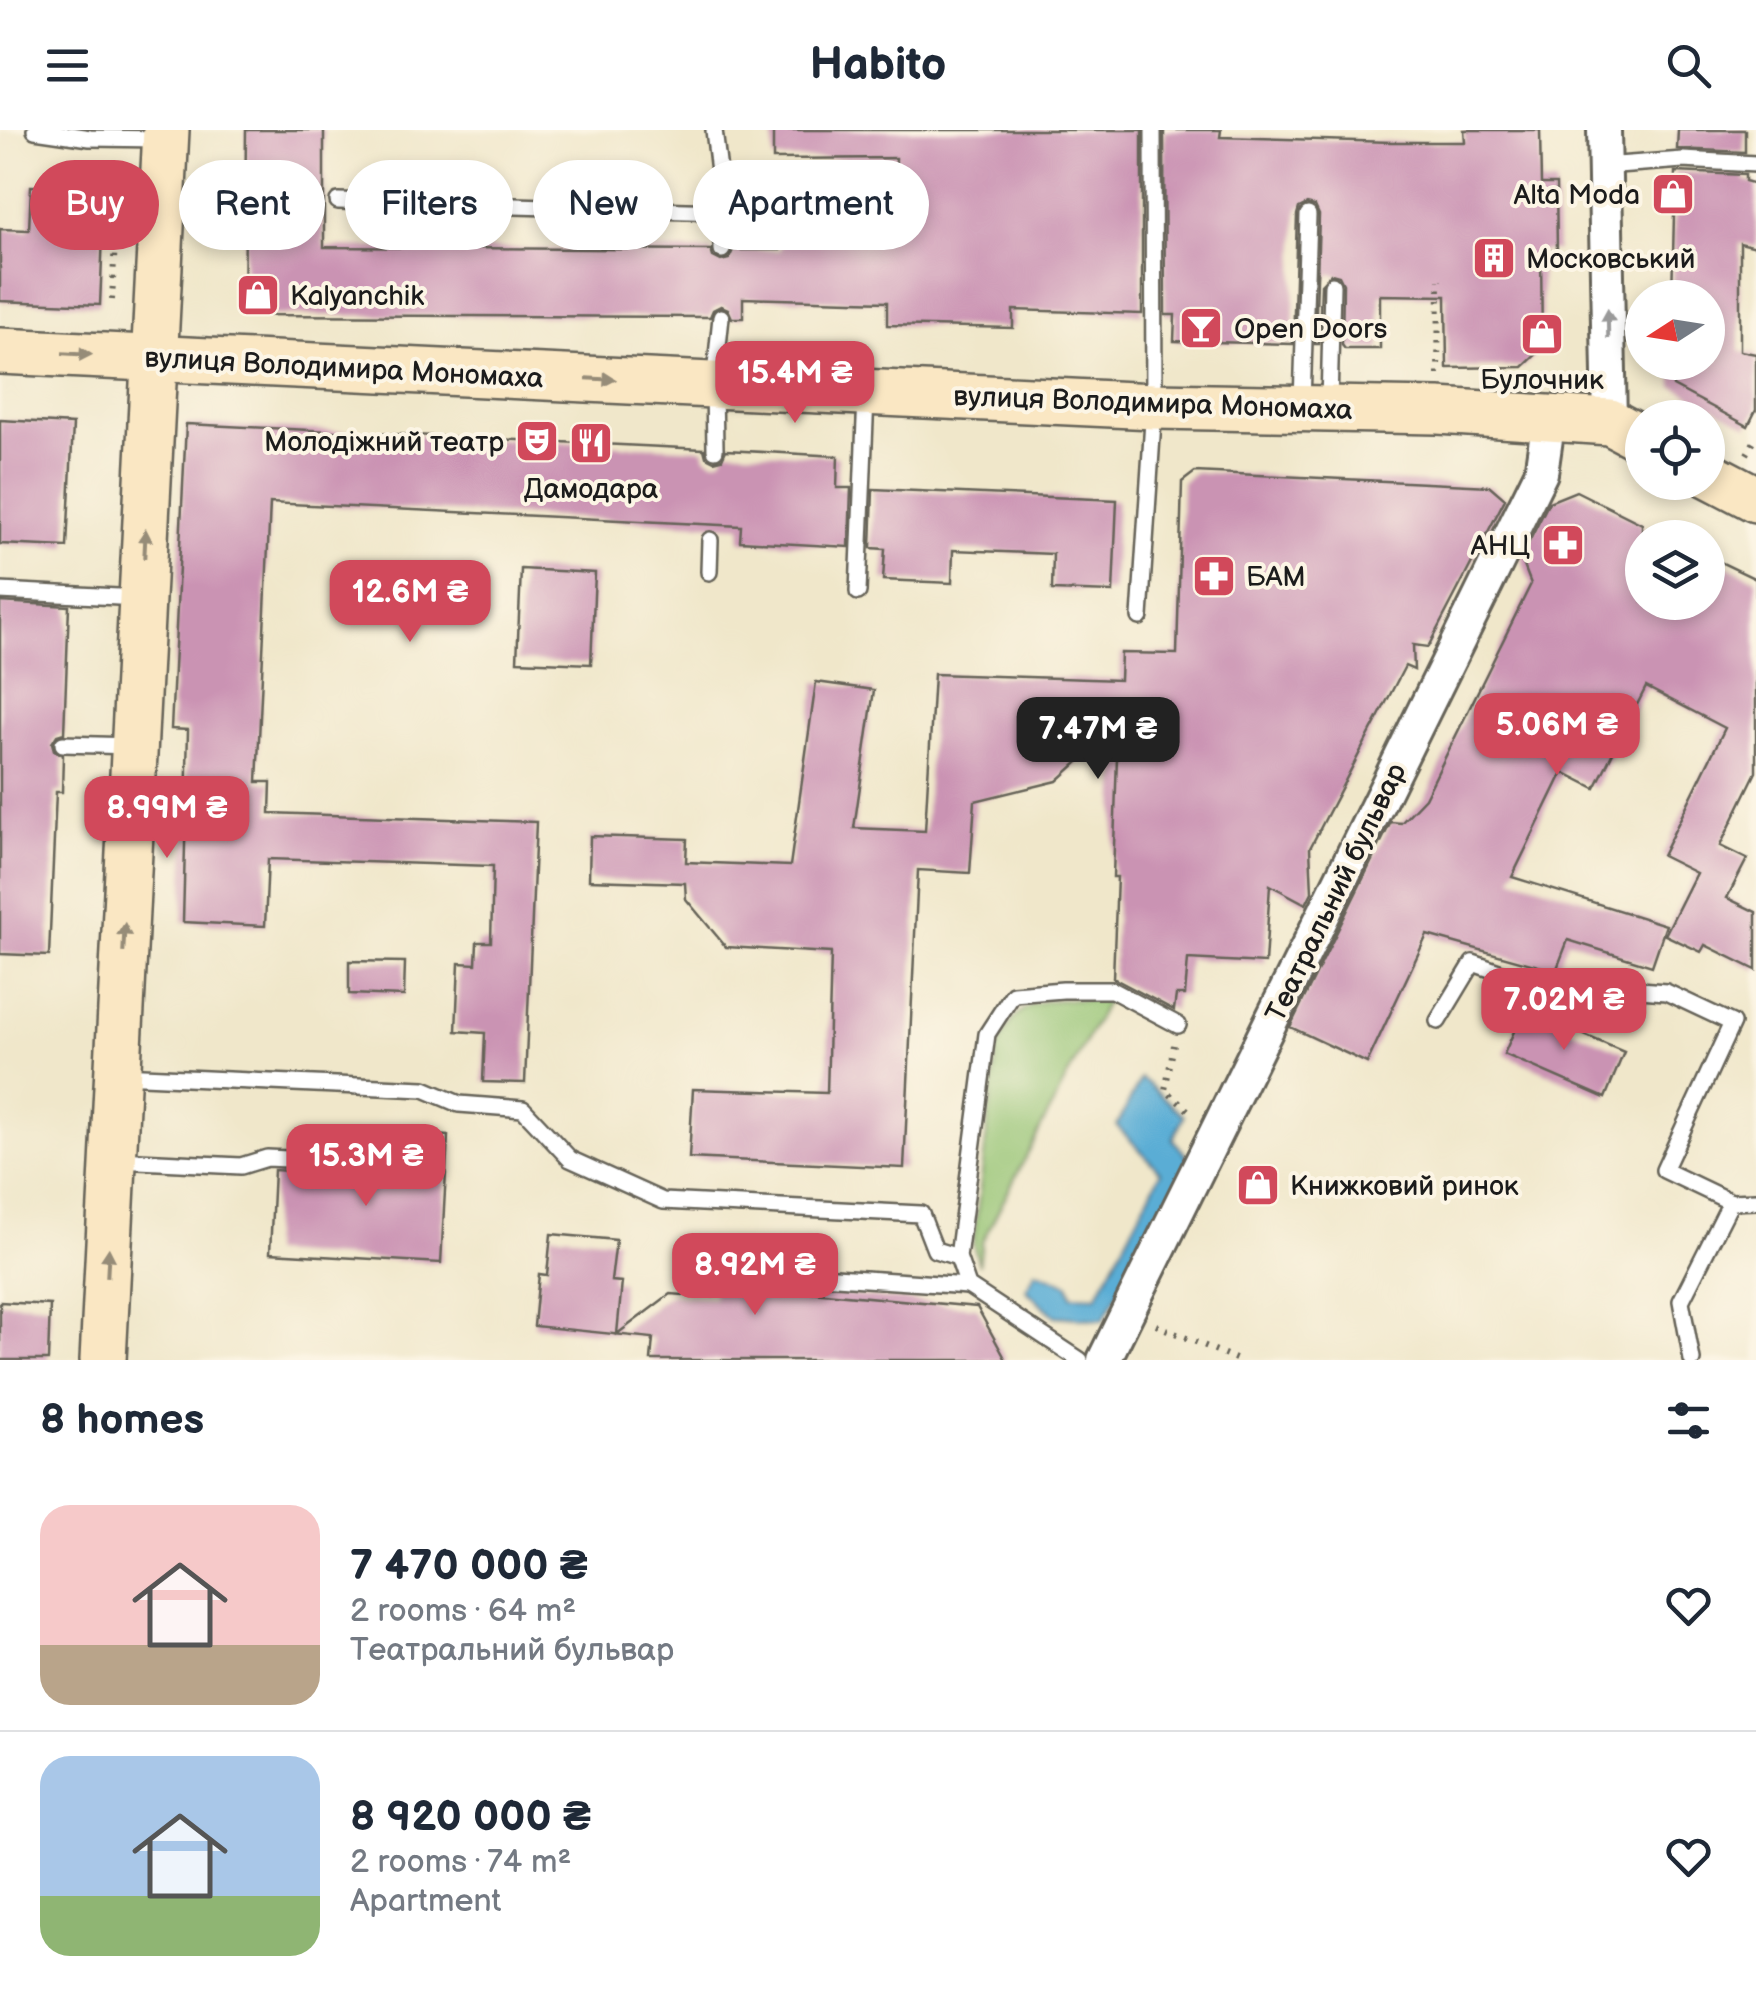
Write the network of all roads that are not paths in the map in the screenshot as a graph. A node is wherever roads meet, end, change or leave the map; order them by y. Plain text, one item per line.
1 (34, 130) edge
2 (714, 130) edge
3 (1153, 130) edge
4 (1604, 130) edge
5 (166, 134) edge
6 (717, 160) edge
7 (1756, 164) edge
8 (1604, 166) junction
9 (338, 200) dead end
10 (693, 211) edge
11 (1308, 215) dead end
12 (1332, 285) dead end
13 (720, 318) dead end
14 (0, 351) edge
15 (154, 358) junction
16 (714, 385) junction
17 (866, 392) junction
18 (1154, 406) junction
19 (1316, 407) junction
20 (1549, 418) junction
21 (1625, 418) edge
22 (1625, 430) edge
23 (715, 450) dead end
24 (1725, 483) edge
25 (1756, 499) edge
26 (710, 540) dead end
27 (709, 572) dead end
28 (0, 590) edge
29 (858, 592) dead end
30 (142, 598) junction
31 (1140, 617) dead end
32 (63, 744) dead end
33 (136, 746) junction
34 (1438, 1020) dead end
35 (1178, 1024) road end
36 (117, 1074) junction
37 (114, 1160) junction
38 (372, 1163) dead end
39 (1756, 1201) edge
40 (1731, 1202) junction
41 (958, 1257) junction
42 (747, 1272) dead end
43 (968, 1286) junction
44 (103, 1360) edge
45 (1080, 1360) edge
46 (1104, 1360) edge
47 (1692, 1360) edge

1 - 5 lane
2 - 6 lane
3 - 18 lane
4 - 8 street
5 - 15 main road
7 - 8 lane
21 -> 8 street
9 - 10 lane
11 - 19 lane
12 - 19 lane
13 - 16 lane
14 -> 15 main road, вулиця Володимира Мономаха
15 -> 16 main road, вулиця Володимира Мономаха
30 -> 15 main road
16 - 17 main road, вулиця Володимира Мономаха
16 - 23 lane
17 - 18 main road, вулиця Володимира Мономаха
17 - 29 lane
18 - 19 main road, вулиця Володимира Мономаха
18 - 31 lane
19 - 20 main road, вулиця Володимира Мономаха
20 - 22 main road, вулиця Володимира Мономаха
20 - 46 street, Театральний бульвар
24 - 25 main road
26 - 27 lane
28 - 30 lane
30 - 33 main road
32 - 33 lane
36 -> 33 main road
34 - 40 lane
35 - 41 lane
36 - 37 main road
36 - 41 lane
37 - 38 lane
44 -> 37 main road
39 - 40 lane
40 - 47 lane
41 - 43 lane
42 - 43 lane
43 - 45 lane

